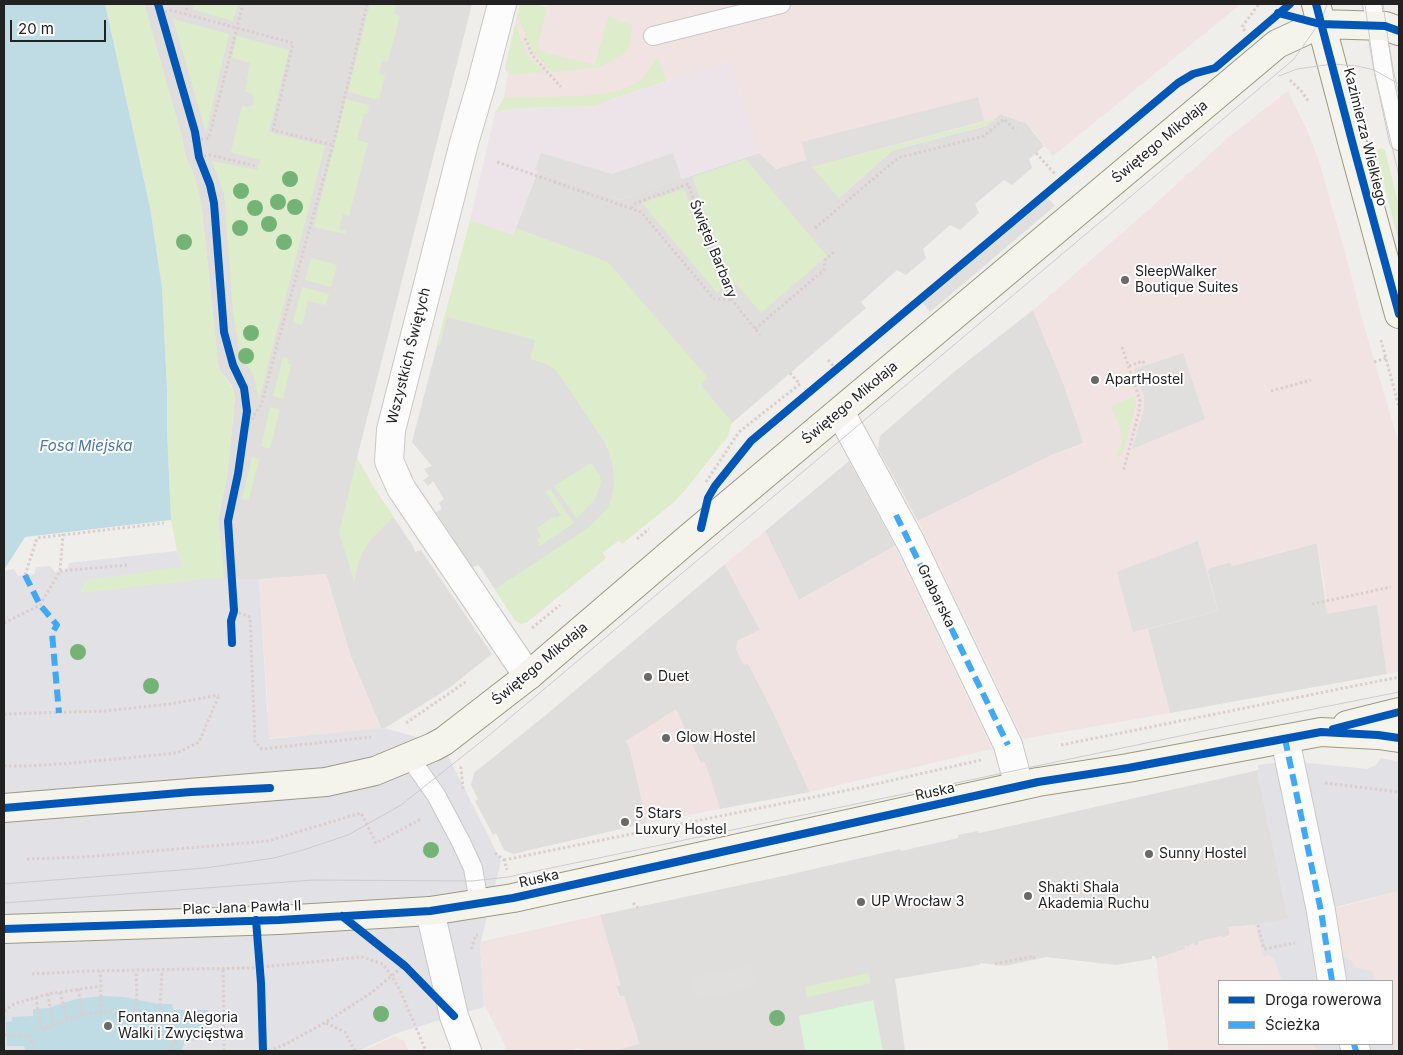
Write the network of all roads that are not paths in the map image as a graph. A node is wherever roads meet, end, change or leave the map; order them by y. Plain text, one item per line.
1 (502, 4) edge
2 (782, 4) edge
3 (1318, 14) edge
4 (1383, 20) edge
5 (652, 36) dead end
6 (1399, 142) edge
7 (1399, 314) edge
8 (840, 412) junction
9 (528, 676) junction
10 (1399, 712) edge
11 (1321, 732) junction
12 (1399, 738) edge
13 (1285, 739) junction
14 (410, 758) junction
15 (1019, 786) junction
16 (4, 808) edge
17 (480, 903) junction
18 (430, 911) junction
19 (8, 931) edge
20 (1332, 980) edge
21 (467, 1051) edge

1 - 9 street, Wszystkich Świętych
2 - 5 lane
3 - 4 main road
3 - 7 main road, Kazimierza Wielkiego
3 - 8 main road, Świętego Mikołaja
4 - 6 lane
8 - 9 main road, Świętego Mikołaja
8 - 15 street, Grabarska
9 - 14 main road, Świętego Mikołaja
10 - 11 main road
11 - 12 main road, Ruska
11 - 13 main road, Ruska
13 - 15 main road, Ruska
13 - 20 street
14 - 16 main road
14 - 17 lane
15 - 17 main road, Ruska
17 - 18 main road, Plac Jana Pawła II
18 - 19 main road, Plac Jana Pawła II
18 - 21 street

